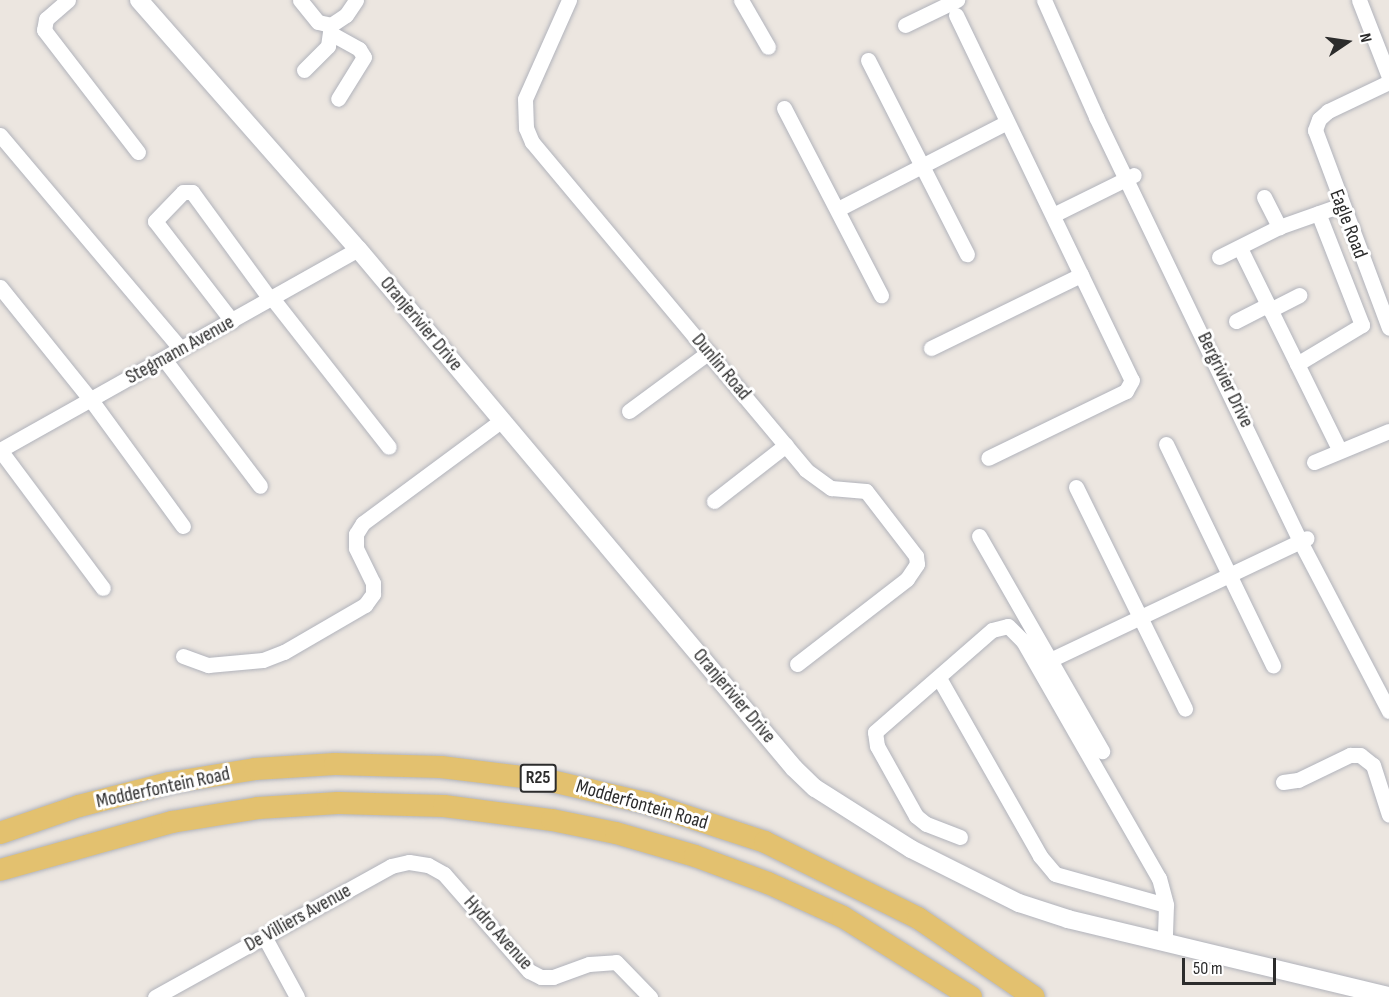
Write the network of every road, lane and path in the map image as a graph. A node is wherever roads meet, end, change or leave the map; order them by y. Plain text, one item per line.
1 (68, 0) edge
2 (140, 0) edge
3 (154, 0) edge
4 (300, 0) edge
5 (356, 0) edge
6 (569, 0) edge
7 (741, 0) edge
8 (1044, 0) edge
9 (1359, 0) edge
10 (957, 8) edge
11 (905, 25) dead end
12 (331, 29) junction
13 (768, 46) dead end
14 (868, 60) dead end
15 (304, 70) dead end
16 (1389, 77) edge
17 (1389, 82) edge
18 (338, 99) dead end
19 (784, 108) dead end
20 (1007, 122) junction
21 (257, 131) junction
22 (0, 135) edge
23 (138, 152) dead end
24 (922, 165) junction
25 (1130, 177) junction
26 (1264, 196) dead end
27 (1341, 205) junction
28 (838, 209) junction
29 (1318, 213) junction
30 (1053, 215) junction
31 (1279, 227) junction
32 (1240, 248) junction
33 (358, 249) junction
34 (967, 254) dead end
35 (1219, 257) dead end
36 (1081, 274) junction
37 (0, 287) edge
38 (881, 295) dead end
39 (1299, 295) dead end
40 (271, 299) junction
41 (1269, 307) junction
42 (232, 321) junction
43 (1236, 321) dead end
44 (1389, 328) edge
45 (931, 348) dead end
46 (181, 349) junction
47 (709, 352) junction
48 (164, 359) junction
49 (1297, 364) junction
50 (91, 400) junction
51 (628, 411) dead end
52 (502, 420) junction
53 (1389, 431) edge
54 (1166, 444) dead end
55 (786, 445) junction
56 (389, 447) dead end
57 (1, 448) edge
58 (1340, 451) junction
59 (988, 458) dead end
60 (1314, 462) dead end
61 (260, 486) dead end
62 (1076, 488) dead end
63 (714, 501) dead end
64 (183, 526) dead end
65 (979, 537) dead end
66 (1305, 539) junction
67 (1229, 576) junction
68 (103, 588) dead end
69 (1141, 618) junction
70 (183, 656) dead end
71 (1050, 660) junction
72 (797, 664) dead end
73 (1273, 665) dead end
74 (939, 678) junction
75 (1389, 704) edge
76 (1185, 710) dead end
77 (1389, 711) edge
78 (1102, 751) dead end
79 (1283, 782) dead end
80 (1389, 814) edge
81 (0, 833) edge
82 (960, 837) dead end
83 (0, 870) edge
84 (444, 874) joint
85 (1166, 905) junction
86 (265, 938) junction
87 (1165, 941) junction
88 (1389, 996) edge
89 (155, 997) edge
90 (297, 997) edge
91 (650, 997) edge
92 (971, 997) edge
93 (1034, 997) edge

1 - 23 street
2 - 21 street, Oranjerivier Drive
3 - 21 street, Oranjerivier Drive
4 - 12 street
5 - 12 street
6 - 47 street, Dunlin Road
7 - 13 street
8 - 25 street, Bergrivier Drive
9 - 16 street
10 - 11 street
10 - 20 street
12 - 15 street
12 - 18 street
14 - 24 street
17 - 27 street, Eagle Road
19 - 28 street
20 - 24 street
20 - 30 street
21 - 33 street, Oranjerivier Drive
22 - 46 street
24 - 28 street
24 - 34 street
25 - 30 street
25 - 66 street, Bergrivier Drive
26 - 31 street
27 - 29 street
27 - 44 street, Eagle Road
28 - 38 street
29 - 31 street
29 - 49 street
30 - 36 street
31 - 32 street
32 - 35 street
32 - 41 street
33 - 40 street, Stegmann Avenue
33 - 52 street, Oranjerivier Drive
36 - 45 street
36 - 59 street
37 - 50 street
39 - 41 street
40 - 42 street, Stegmann Avenue
40 - 42 street
40 - 56 street
41 - 43 street
41 - 49 street
42 - 46 street, Stegmann Avenue
46 - 48 street, Stegmann Avenue
47 - 51 street
47 - 55 street, Dunlin Road
48 - 50 street, Stegmann Avenue
48 - 61 street
49 - 58 street
50 - 57 street, Stegmann Avenue
50 - 64 street
52 - 70 street
52 - 87 street, Oranjerivier Drive
53 - 58 street
54 - 67 street
55 - 63 street
55 - 72 street, Dunlin Road
57 - 68 street
58 - 60 street
62 - 69 street
65 - 71 street
66 - 67 street
66 - 75 street, Bergrivier Drive
66 - 77 street, Bergrivier Drive
67 - 69 street
67 - 73 street
69 - 71 street
69 - 76 street
71 - 78 street
74 - 82 street
74 - 85 street
74 - 85 street
79 - 80 street
81 - 93 main road, Modderfontein Road / R25
83 - 92 main road, Modderfontein Road / R25
84 - 86 street, De Villiers Avenue
84 - 91 street, Hydro Avenue
85 - 87 street
86 - 89 street, De Villiers Avenue
86 - 90 street
87 - 88 street, Oranjerivier Drive

